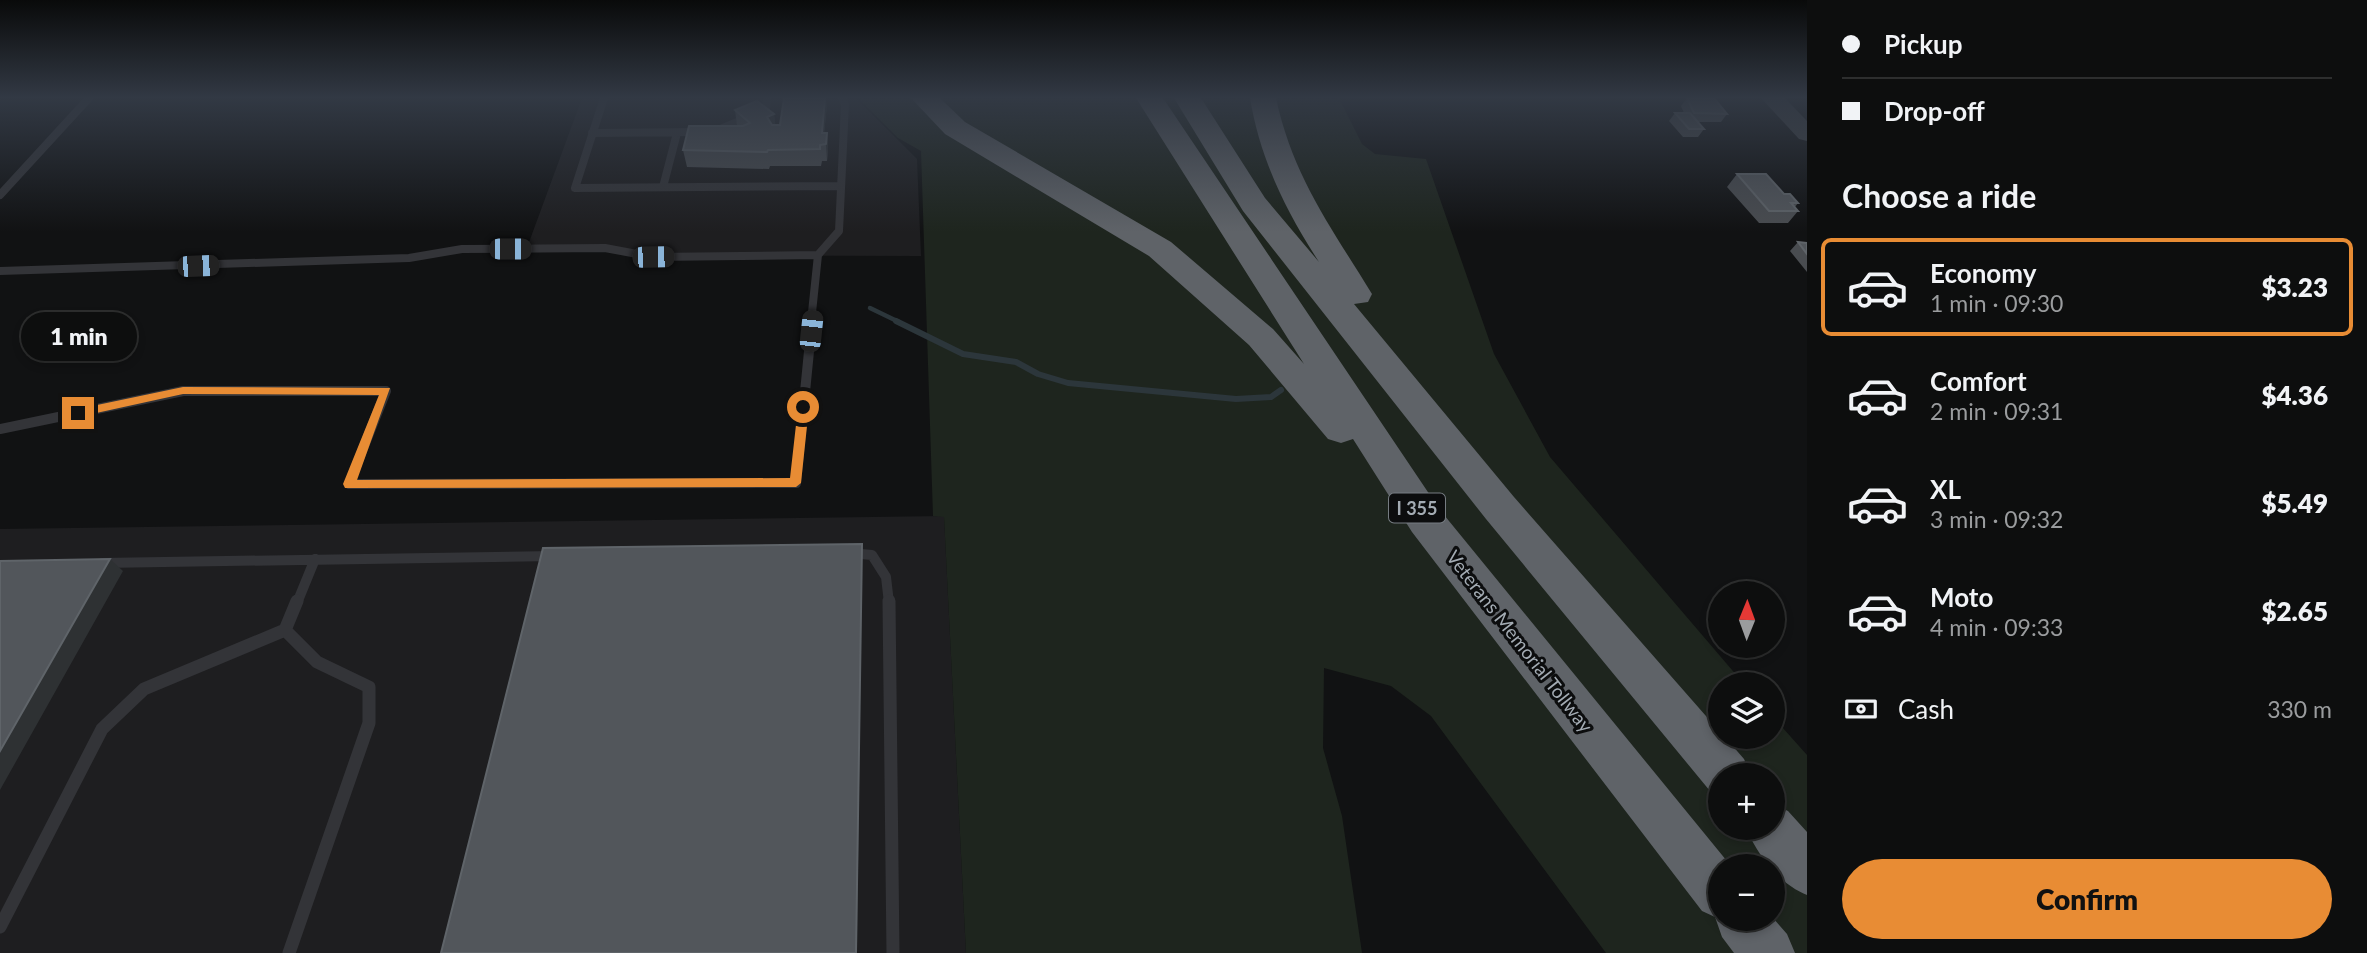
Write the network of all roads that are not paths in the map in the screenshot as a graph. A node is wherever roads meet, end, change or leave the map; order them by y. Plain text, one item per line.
1 (48, 142) edge
2 (589, 142) edge
3 (674, 142) edge
4 (843, 142) edge
5 (979, 142) edge
6 (1178, 142) edge
7 (1215, 142) edge
8 (1273, 142) edge
9 (841, 186) junction
10 (663, 187) junction
11 (0, 195) edge
12 (818, 255) junction
13 (0, 271) edge
14 (0, 429) edge
15 (1500, 508) junction
16 (832, 553) edge
17 (569, 556) edge
18 (1455, 558) junction
19 (316, 559) junction
20 (82, 563) edge
21 (285, 630) junction
22 (1717, 763) edge
23 (1781, 840) edge
24 (1807, 870) edge
25 (1708, 878) edge
26 (0, 927) edge
27 (1750, 931) edge
28 (289, 953) edge
29 (893, 953) edge
30 (1768, 953) edge

1 - 11 lane
2 - 10 lane
3 - 10 lane
4 - 9 lane
5 - 18 highway
6 - 18 highway, Veterans Memorial Tollway / I 355
7 - 15 highway
8 - 15 highway
9 - 10 lane
9 - 12 lane
12 - 13 lane
12 - 14 lane
15 - 22 highway
16 - 29 lane
17 - 19 lane
18 - 25 highway, Veterans Memorial Tollway / I 355
19 - 20 lane
19 - 21 lane
21 - 26 lane
21 - 28 lane
23 - 24 highway
27 - 30 highway

